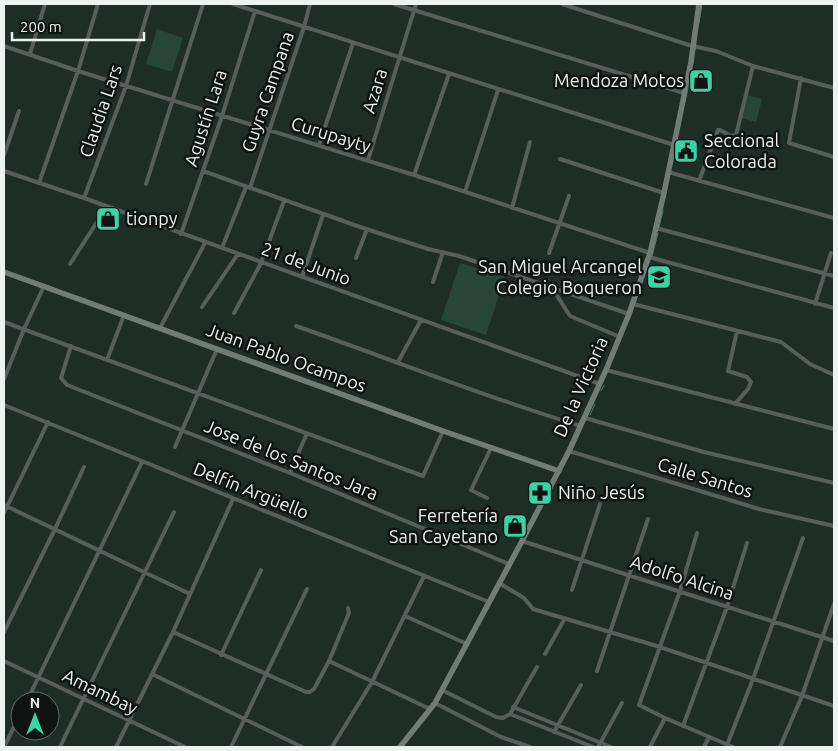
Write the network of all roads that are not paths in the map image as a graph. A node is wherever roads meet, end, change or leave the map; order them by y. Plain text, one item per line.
1 (45, 4) edge
2 (98, 4) edge
3 (150, 4) edge
4 (203, 4) edge
5 (233, 4) edge
6 (310, 4) edge
7 (394, 4) edge
8 (416, 4) edge
9 (562, 4) edge
10 (699, 4) edge
11 (414, 10) junction
12 (255, 11) junction
13 (304, 28) junction
14 (353, 43) junction
15 (4, 46) edge
16 (692, 46) junction
17 (30, 54) junction
18 (400, 58) junction
19 (753, 66) junction
20 (78, 71) junction
21 (449, 74) junction
22 (801, 78) junction
23 (126, 86) junction
24 (834, 88) edge
25 (498, 90) junction
26 (684, 93) junction
27 (173, 100) junction
28 (19, 111) dead end
29 (222, 116) junction
30 (270, 130) junction
31 (530, 142) dead end
32 (320, 145) junction
33 (674, 146) junction
34 (4, 155) edge
35 (834, 155) edge
36 (560, 159) dead end
37 (368, 160) junction
38 (4, 171) edge
39 (203, 172) junction
40 (668, 172) junction
41 (414, 174) junction
42 (699, 181) junction
43 (39, 184) junction
44 (146, 184) dead end
45 (248, 188) junction
46 (465, 192) junction
47 (664, 192) junction
48 (569, 196) dead end
49 (84, 198) junction
50 (284, 201) junction
51 (106, 208) junction
52 (512, 208) junction
53 (324, 215) junction
54 (834, 218) edge
55 (560, 224) junction
56 (656, 228) junction
57 (367, 229) junction
58 (181, 234) junction
59 (205, 243) junction
60 (222, 248) junction
61 (443, 252) junction
62 (550, 253) dead end
63 (831, 253) dead end
64 (238, 254) junction
65 (649, 255) junction
66 (356, 258) dead end
67 (261, 263) junction
68 (70, 264) dead end
69 (4, 272) edge
70 (824, 273) junction
71 (834, 276) edge
72 (302, 277) junction
73 (433, 282) dead end
74 (44, 286) junction
75 (552, 288) junction
76 (632, 304) junction
77 (816, 304) junction
78 (202, 307) dead end
79 (834, 308) edge
80 (234, 313) dead end
81 (630, 314) junction
82 (124, 315) junction
83 (421, 320) junction
84 (4, 322) edge
85 (296, 326) dead end
86 (160, 328) junction
87 (24, 329) junction
88 (737, 331) junction
89 (620, 337) junction
90 (71, 346) junction
91 (217, 349) junction
92 (107, 360) junction
93 (398, 362) junction
94 (606, 370) junction
95 (834, 375) edge
96 (4, 379) edge
97 (600, 384) junction
98 (199, 394) junction
99 (735, 404) junction
100 (4, 405) edge
101 (585, 418) junction
102 (48, 422) junction
103 (580, 426) junction
104 (834, 429) edge
105 (182, 430) junction
106 (443, 431) junction
107 (307, 433) junction
108 (175, 447) dead end
109 (491, 448) junction
110 (569, 451) junction
111 (142, 462) junction
112 (84, 467) dead end
113 (559, 471) junction
114 (290, 473) junction
115 (834, 483) edge
116 (487, 498) dead end
117 (232, 499) junction
118 (600, 504) dead end
119 (5, 506) edge
120 (174, 512) dead end
121 (4, 513) edge
122 (648, 519) dead end
123 (834, 526) edge
124 (55, 529) junction
125 (697, 533) dead end
126 (803, 538) dead end
127 (522, 541) junction
128 (747, 543) dead end
129 (100, 551) junction
130 (582, 560) junction
131 (509, 564) junction
132 (261, 570) dead end
133 (145, 573) junction
134 (628, 575) junction
135 (424, 576) junction
136 (499, 583) junction
137 (307, 589) dead end
138 (572, 590) dead end
139 (680, 591) junction
140 (190, 594) junction
141 (489, 602) junction
142 (834, 604) edge
143 (727, 607) junction
144 (348, 608) dead end
145 (405, 616) junction
146 (565, 618) junction
147 (774, 622) junction
148 (4, 632) edge
149 (173, 632) junction
150 (610, 632) junction
151 (823, 638) junction
152 (834, 641) edge
153 (467, 644) junction
154 (660, 647) junction
155 (545, 654) dead end
156 (220, 655) junction
157 (329, 660) junction
158 (4, 661) edge
159 (706, 664) junction
160 (537, 667) dead end
161 (597, 671) dead end
162 (152, 674) junction
163 (266, 676) junction
164 (38, 678) junction
165 (753, 679) junction
166 (372, 682) junction
167 (580, 685) dead end
168 (442, 690) junction
169 (32, 691) edge
170 (802, 696) junction
171 (84, 700) junction
172 (435, 703) junction
173 (622, 703) dead end
174 (834, 706) edge
175 (513, 707) junction
176 (430, 709) junction
177 (510, 714) junction
178 (665, 718) junction
179 (245, 720) junction
180 (129, 721) junction
181 (558, 726) junction
182 (683, 726) junction
183 (554, 732) junction
184 (10, 735) edge
185 (708, 737) junction
186 (599, 745) edge
187 (727, 745) junction
188 (4, 747) edge
189 (60, 747) edge
190 (116, 747) edge
191 (185, 747) edge
192 (231, 747) edge
193 (302, 747) edge
194 (332, 747) edge
195 (400, 747) edge
196 (530, 747) edge
197 (593, 747) edge
198 (611, 747) edge
199 (650, 747) edge
200 (704, 747) edge
201 (734, 747) edge
202 (780, 747) edge

1 - 17 street
2 - 20 street
3 - 23 street, Claudia Lars
4 - 27 street
5 - 12 street
6 - 13 street, Guyra Campana
7 - 11 street
8 - 11 street
9 - 16 street
10 - 16 main road, De la Victoria
11 - 18 street, Azara
11 - 26 street
12 - 13 street
12 - 29 street, Agustín Lara
13 - 14 street
13 - 30 street, Guyra Campana
14 - 18 street
14 - 32 street
15 - 17 street, Curupayty
16 - 19 street
16 - 26 main road, De la Victoria
17 - 20 street, Curupayty
18 - 21 street
18 - 37 street, Azara
19 - 22 street
19 - 42 street
20 - 23 street, Curupayty
20 - 43 street
21 - 25 street
21 - 41 street
22 - 24 street
22 - 35 street
23 - 27 street, Curupayty
23 - 49 street, Claudia Lars
25 - 33 street
25 - 46 street
26 - 33 main road, De la Victoria
27 - 29 street, Curupayty
27 - 44 street
28 - 34 street
29 - 30 street, Curupayty
29 - 39 street, Agustín Lara
30 - 32 street, Curupayty
30 - 45 street, Guyra Campana
31 - 52 street
32 - 37 street, Curupayty
33 - 40 main road, De la Victoria
36 - 47 street
37 - 41 street, Curupayty
38 - 43 street, 21 de Junio
39 - 45 street
39 - 58 street, Agustín Lara
40 - 42 street
40 - 47 main road, De la Victoria
41 - 46 street, Curupayty
42 - 54 street
43 - 49 street, 21 de Junio
45 - 50 street
45 - 60 street, Guyra Campana
46 - 52 street, Curupayty
47 - 56 main road, De la Victoria
48 - 55 street
49 - 51 street, 21 de Junio
50 - 53 street
50 - 67 street
51 - 58 street, 21 de Junio
51 - 68 street
52 - 55 street, Curupayty
53 - 57 street
53 - 72 street
55 - 62 street
55 - 65 street, Curupayty
56 - 65 main road, De la Victoria
56 - 70 street
57 - 61 street
57 - 66 street
58 - 59 street, 21 de Junio
59 - 60 street, 21 de Junio
59 - 86 street
60 - 64 street, 21 de Junio
61 - 73 street
61 - 75 street
63 - 70 street
64 - 67 street, 21 de Junio
64 - 78 street
65 - 76 main road, De la Victoria
65 - 77 street, Curupayty
67 - 72 street, 21 de Junio
67 - 80 street
69 - 74 main road, Juan Pablo Ocampos
70 - 71 street
70 - 77 street
72 - 83 street, 21 de Junio
74 - 82 main road, Juan Pablo Ocampos
74 - 87 street
75 - 81 street
75 - 89 street
76 - 81 main road, De la Victoria
76 - 88 street
77 - 79 street, Curupayty
81 - 89 main road, De la Victoria
82 - 86 main road, Juan Pablo Ocampos
82 - 92 street
83 - 93 street
83 - 97 street, 21 de Junio
84 - 87 street
85 - 93 street
86 - 91 main road, Juan Pablo Ocampos
87 - 90 street
87 - 96 street
88 - 95 street
88 - 99 street
89 - 94 main road, De la Victoria
90 - 92 street
90 - 105 street, Jose de los Santos Jara
91 - 98 street
91 - 106 main road, Juan Pablo Ocampos
92 - 98 street
93 - 103 street
94 - 97 main road, De la Victoria
94 - 99 street
97 - 101 main road, De la Victoria
98 - 105 street
98 - 107 street
99 - 104 street
100 - 102 street, Delfín Argüello
101 - 103 main road, De la Victoria
101 - 115 street
102 - 111 street, Delfín Argüello
102 - 119 street
103 - 110 main road, De la Victoria
105 - 108 street
105 - 114 street, Jose de los Santos Jara
106 - 107 street
106 - 109 main road, Juan Pablo Ocampos
107 - 114 street
109 - 113 main road, Juan Pablo Ocampos
109 - 116 street
110 - 113 main road, De la Victoria
110 - 123 street, Calle Santos
111 - 117 street, Delfín Argüello
111 - 129 street
112 - 124 street
113 - 127 main road, De la Victoria
114 - 131 street, Jose de los Santos Jara
117 - 135 street, Delfín Argüello
117 - 140 street
118 - 130 street
119 - 121 street
119 - 124 street
120 - 133 street
122 - 134 street
124 - 129 street
124 - 148 street
125 - 139 street
126 - 147 street
127 - 130 street, Adolfo Alcina
127 - 131 main road, De la Victoria
128 - 143 street
129 - 133 street
129 - 164 street
130 - 134 street, Adolfo Alcina
130 - 138 street
131 - 136 main road, De la Victoria
132 - 156 street
133 - 140 street
133 - 171 street
134 - 139 street, Adolfo Alcina
134 - 150 street
135 - 141 street, Delfín Argüello
135 - 145 street
136 - 141 main road, De la Victoria
136 - 146 street
137 - 163 street
139 - 143 street, Adolfo Alcina
139 - 154 street
140 - 149 street
141 - 153 main road, De la Victoria
142 - 151 street
143 - 147 street, Adolfo Alcina
143 - 159 street
144 - 157 street
145 - 153 street
145 - 166 street
146 - 150 street
146 - 155 street
147 - 151 street, Adolfo Alcina
147 - 165 street
149 - 156 street
149 - 162 street
150 - 154 street
150 - 161 street
151 - 152 street, Adolfo Alcina
151 - 170 street
153 - 168 main road, De la Victoria
154 - 159 street
154 - 178 street
156 - 163 street
157 - 163 street
157 - 166 street
158 - 164 street, Amambay
159 - 165 street
159 - 182 street
160 - 175 street
162 - 179 street
162 - 180 street
163 - 179 street
164 - 169 street
164 - 171 street, Amambay
165 - 170 street
165 - 187 street
166 - 176 street
166 - 194 street
167 - 181 street
168 - 172 main road, De la Victoria
168 - 177 street
170 - 174 street
170 - 202 street
171 - 180 street, Amambay
171 - 189 street
172 - 176 main road, De la Victoria
172 - 196 street
173 - 186 street
175 - 177 street
175 - 181 street
176 - 195 main road, De la Victoria
177 - 183 street
178 - 182 street
178 - 199 street
179 - 192 street
179 - 193 street
180 - 190 street
180 - 191 street, Amambay
181 - 183 street
181 - 186 street
182 - 185 street
183 - 197 street
184 - 188 street
185 - 187 street
185 - 200 street
186 - 198 street
187 - 201 street

